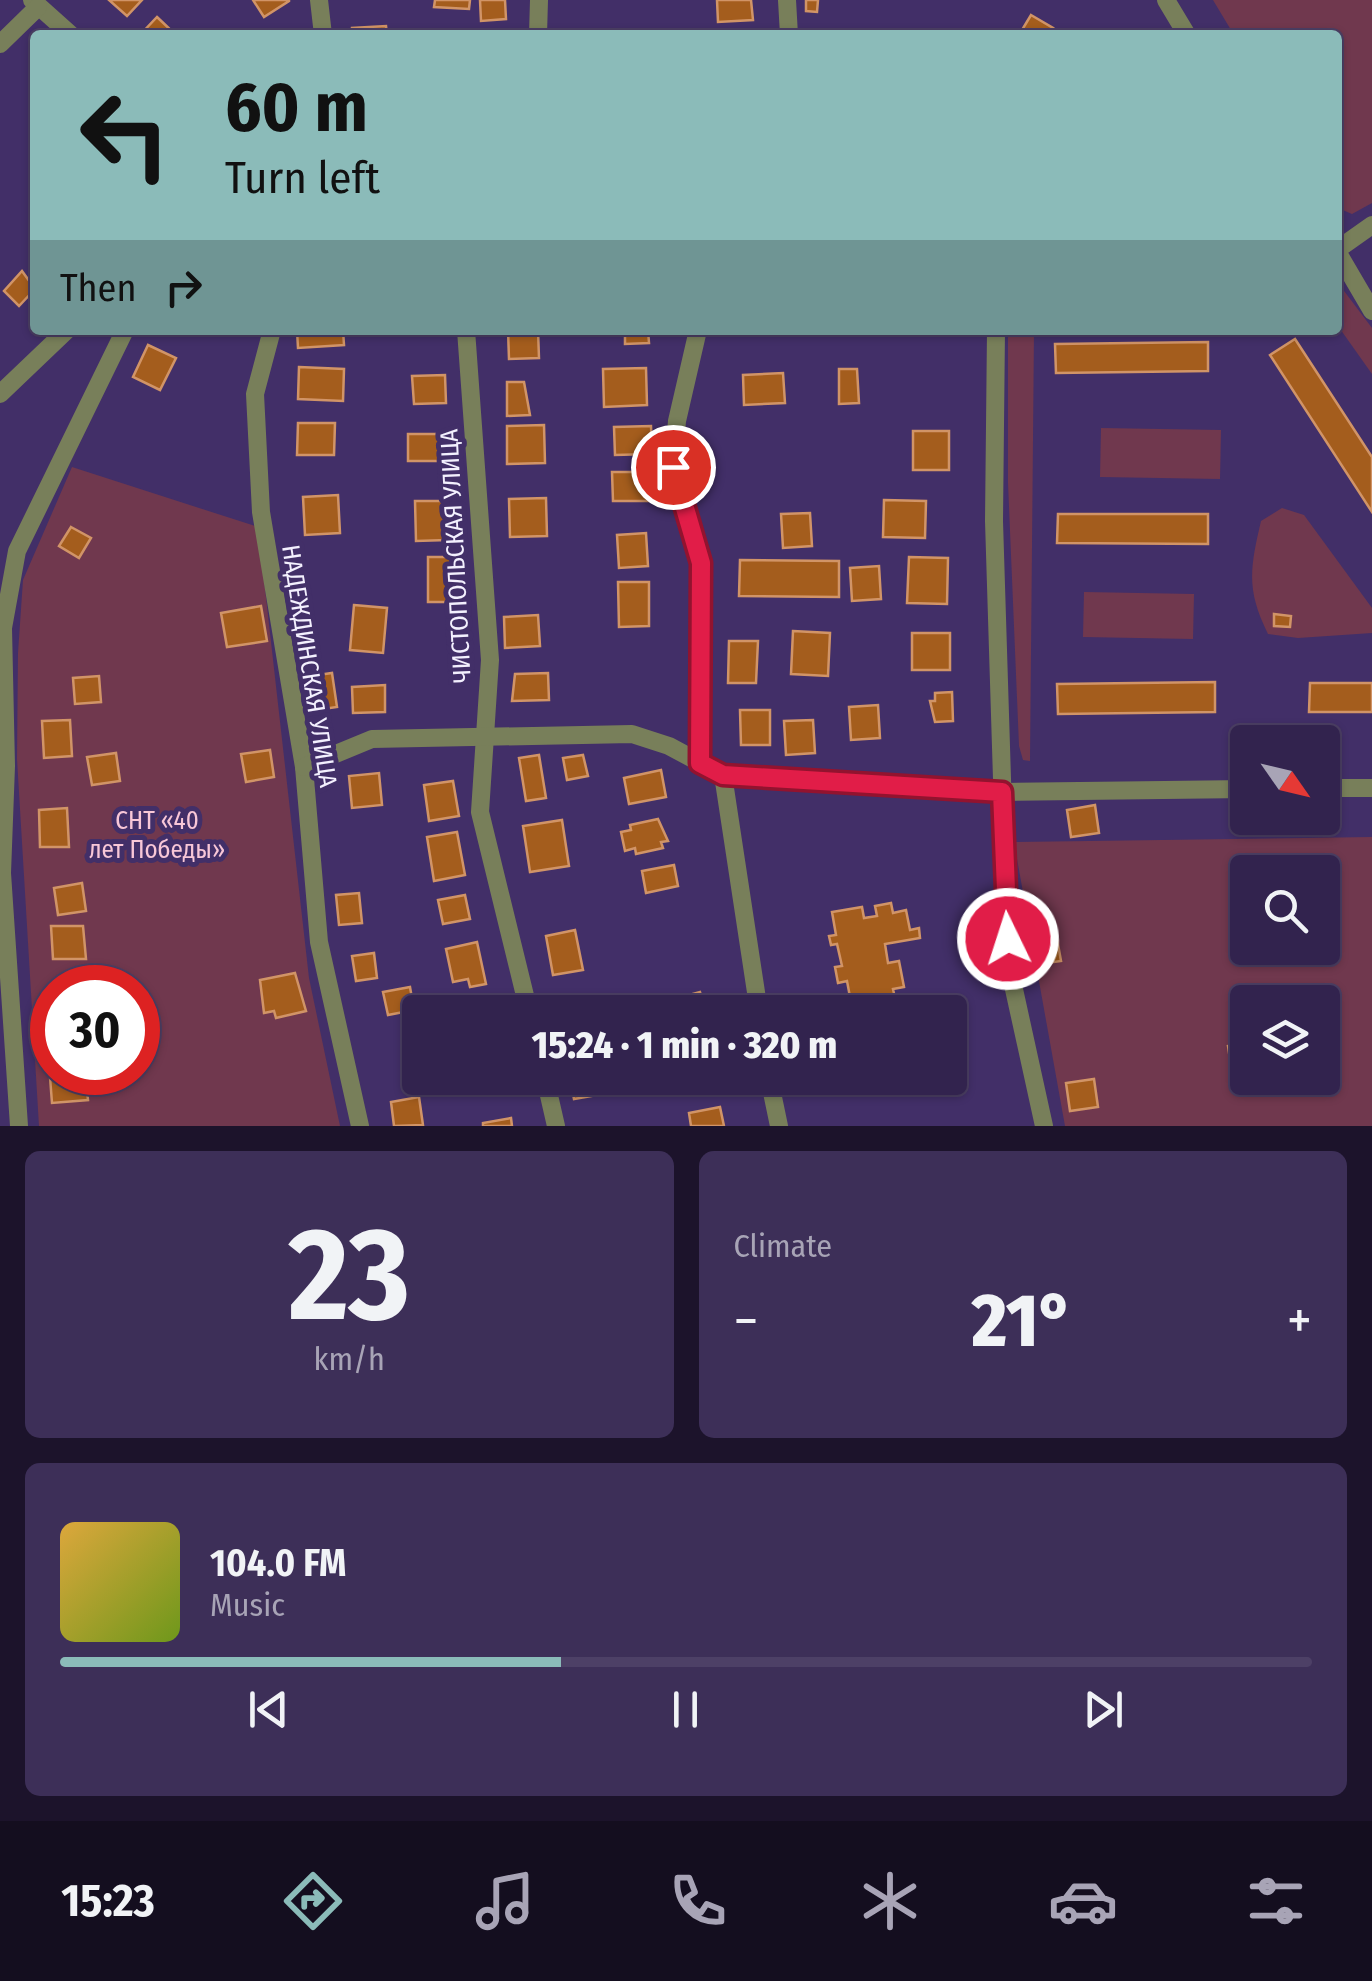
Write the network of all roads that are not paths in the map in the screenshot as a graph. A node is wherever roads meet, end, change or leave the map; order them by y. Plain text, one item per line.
1 (318, 0) edge
2 (538, 0) edge
3 (787, 0) edge
4 (1166, 0) edge
5 (35, 3) edge
6 (65, 30) edge
7 (322, 30) edge
8 (538, 30) edge
9 (789, 30) edge
10 (1184, 30) edge
11 (0, 44) edge
12 (1372, 225) edge
13 (1342, 248) edge
14 (1342, 258) edge
15 (1372, 311) edge
16 (62, 335) edge
17 (123, 335) edge
18 (271, 335) edge
19 (466, 335) edge
20 (697, 335) edge
21 (996, 335) edge
22 (0, 394) edge
23 (484, 738) junction
24 (700, 763) junction
25 (304, 767) junction
26 (723, 775) junction
27 (1340, 788) edge
28 (1372, 788) edge
29 (1230, 789) edge
30 (1002, 792) junction
31 (525, 995) edge
32 (756, 995) edge
33 (549, 1095) edge
34 (772, 1095) edge
35 (19, 1126) edge
36 (360, 1126) edge
37 (556, 1126) edge
38 (778, 1126) edge
39 (1044, 1126) edge

1 - 7 street
2 - 8 street
3 - 9 street
4 - 10 street
5 - 6 street
5 - 11 street
12 - 13 street
14 - 15 street
16 - 22 street
17 - 35 street
18 - 25 street, НАДЕЖДИНСКАЯ УЛИЦА
19 - 23 street, ЧИСТОПОЛЬСКАЯ УЛИЦА
20 - 24 street
21 - 30 street
23 - 24 street
23 - 25 street
23 - 31 street, ЧИСТОПОЛЬСКАЯ УЛИЦА
24 - 26 street
25 - 36 street, НАДЕЖДИНСКАЯ УЛИЦА
26 - 30 street
26 - 32 street
27 - 28 street
29 - 30 street
30 - 39 street
33 - 37 street
34 - 38 street

